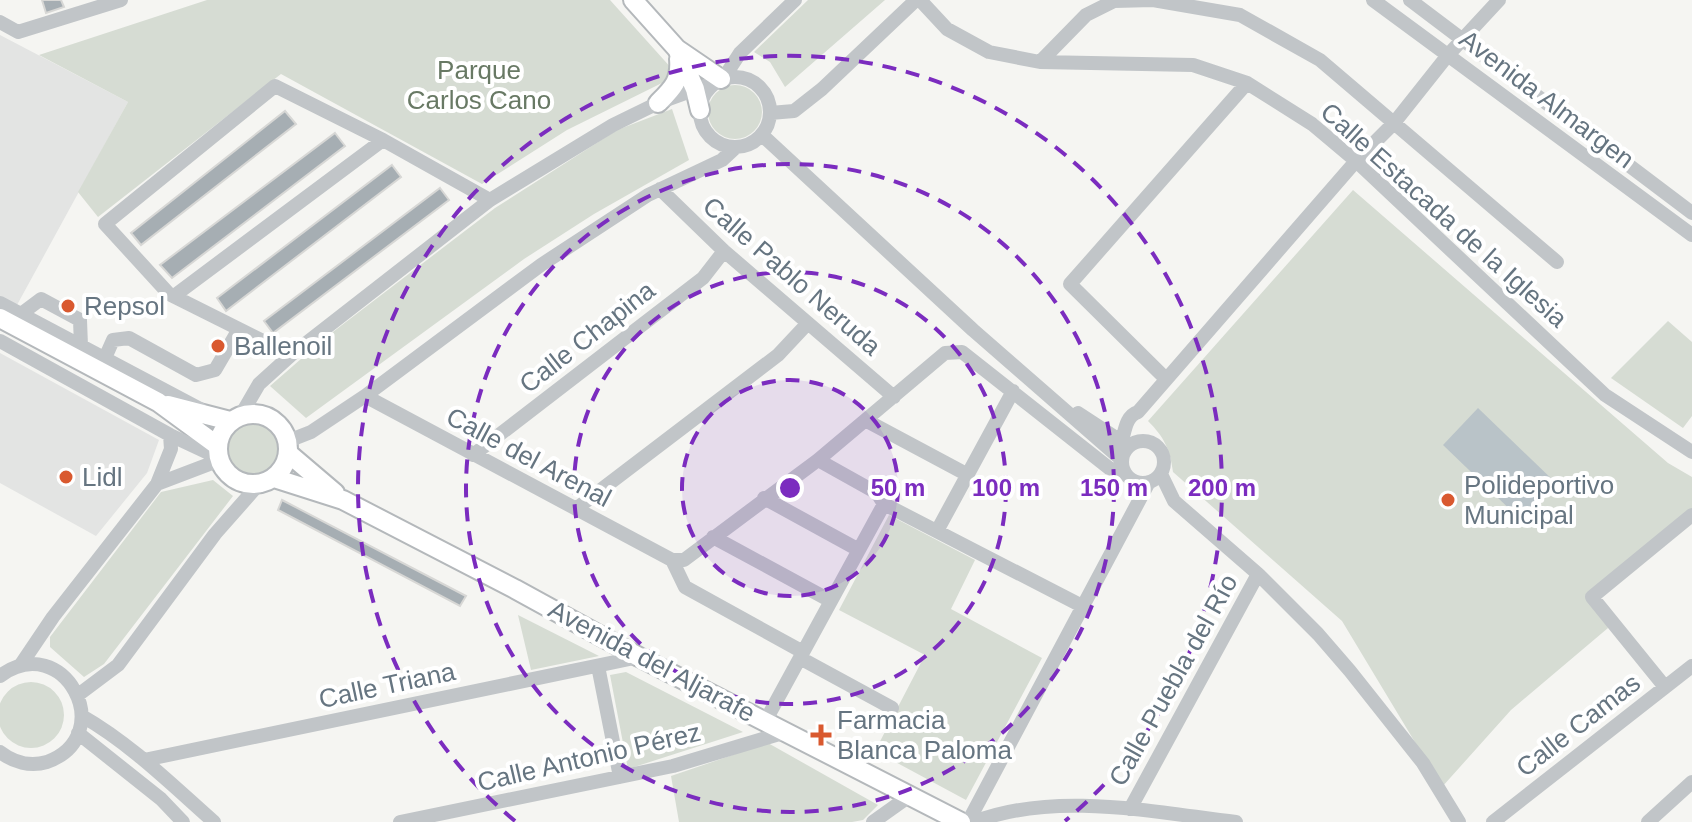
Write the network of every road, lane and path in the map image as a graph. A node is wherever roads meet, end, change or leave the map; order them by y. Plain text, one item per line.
1 (121, 0) edge
2 (633, 0) edge
3 (795, 0) edge
4 (918, 0) edge
5 (1373, 0) edge
6 (1410, 0) edge
7 (1499, 0) edge
8 (86, 5) edge
9 (0, 22) edge
10 (1464, 40) junction
11 (677, 49) junction
12 (1448, 55) junction
13 (1040, 62) junction
14 (720, 80) junction
15 (1247, 83) junction
16 (695, 89) junction
17 (658, 103) junction
18 (700, 110) junction
19 (770, 113) junction
20 (1394, 123) junction
21 (762, 135) junction
22 (383, 140) junction
23 (736, 147) junction
24 (1356, 161) junction
25 (660, 189) junction
26 (490, 200) junction
27 (1692, 213) edge
28 (1692, 235) edge
29 (724, 251) junction
30 (1557, 262) dead end
31 (174, 296) junction
32 (0, 303) edge
33 (21, 314) junction
34 (0, 318) edge
35 (808, 323) junction
36 (239, 329) junction
37 (0, 341) edge
38 (81, 346) junction
39 (291, 355) junction
40 (105, 358) junction
41 (1166, 379) junction
42 (1013, 391) junction
43 (365, 396) junction
44 (894, 397) junction
45 (158, 402) junction
46 (207, 413) junction
47 (235, 418) junction
48 (867, 421) junction
49 (170, 435) junction
50 (288, 447) junction
51 (1127, 452) junction
52 (1692, 452) edge
53 (219, 455) junction
54 (473, 455) junction
55 (818, 460) junction
56 (968, 475) junction
57 (1155, 478) junction
58 (267, 481) junction
59 (157, 484) junction
60 (764, 498) junction
61 (343, 500) junction
62 (884, 504) junction
63 (577, 508) junction
64 (1692, 515) edge
65 (937, 531) junction
66 (713, 537) junction
67 (859, 550) junction
68 (672, 560) junction
69 (1258, 574) junction
70 (831, 601) junction
71 (1084, 607) junction
72 (802, 655) junction
73 (639, 657) junction
74 (20, 666) junction
75 (598, 666) junction
76 (1692, 666) edge
77 (0, 676) edge
78 (1665, 687) junction
79 (78, 695) junction
80 (892, 708) dead end
81 (82, 716) junction
82 (766, 720) junction
83 (786, 732) junction
84 (78, 733) junction
85 (0, 752) edge
86 (144, 760) junction
87 (620, 777) junction
88 (1692, 782) edge
89 (908, 797) junction
90 (1130, 809) junction
91 (183, 822) edge
92 (214, 822) edge
93 (400, 822) edge
94 (873, 822) edge
95 (961, 822) edge
96 (971, 822) edge
97 (1236, 822) edge
98 (1459, 822) edge
99 (1493, 822) edge
100 (1648, 822) edge

1 - 8 street
2 - 11 main road
3 - 14 street
4 - 13 street, Calle Estacada de la Iglesia
4 - 19 street
5 - 12 street, Avenida Almargen
6 - 10 street, Avenida Almargen
7 - 10 street
8 - 9 street
10 - 12 street
10 - 27 street, Avenida Almargen
11 - 14 main road
11 - 16 main road
11 - 17 main road
12 - 20 street
12 - 28 street, Avenida Almargen
13 - 15 street, Calle Estacada de la Iglesia
13 - 20 street
14 - 16 street
14 - 18 street
14 - 19 street
15 - 24 street, Calle Estacada de la Iglesia
15 - 41 street
16 - 17 street
16 - 18 main road
17 - 26 street
18 - 23 street
19 - 21 street
20 - 24 street
20 - 30 street
21 - 23 street
21 - 51 street
22 - 26 street
22 - 31 street
22 - 31 street
23 - 25 street
24 - 41 street
24 - 52 street, Calle Estacada de la Iglesia
25 - 29 street, Calle Pablo Neruda
25 - 43 street
26 - 39 street
29 - 35 street, Calle Pablo Neruda
29 - 54 street, Calle Chapina
31 - 36 street
32 - 33 street
33 - 38 street
33 - 38 street
34 - 45 main road
35 - 44 street, Calle Pablo Neruda
35 - 63 street
36 - 39 street
36 - 40 street
37 - 49 street
38 - 40 street
39 - 47 street
40 - 46 street
41 - 51 street
42 - 44 street
42 - 51 street
42 - 56 street
43 - 50 street
43 - 54 street, Calle del Arenal
44 - 48 street
45 - 46 main road
45 - 53 main road
46 - 47 main road
47 - 50 main road
47 - 53 main road
48 - 55 street
48 - 56 street
49 - 53 street
49 - 59 street
50 - 58 main road
50 - 61 main road, Avenida del Aljarafe
51 - 57 street
51 - 57 street
53 - 58 main road
53 - 59 street
54 - 63 street, Calle del Arenal
55 - 60 street
55 - 62 street
56 - 65 street
57 - 69 street
57 - 71 street
58 - 61 main road, Avenida del Aljarafe
58 - 79 street
59 - 74 street
60 - 66 street
60 - 67 street
61 - 73 main road, Avenida del Aljarafe
62 - 65 street
62 - 67 street
63 - 68 street, Calle del Arenal
64 - 78 street
65 - 71 street
66 - 68 street
66 - 70 street
67 - 70 street
68 - 72 street
69 - 90 street, Calle Puebla del Río
69 - 98 street
70 - 72 street
71 - 96 street
72 - 80 street
72 - 82 street
73 - 75 street, Calle Triana
73 - 82 main road, Avenida del Aljarafe
74 - 77 street
74 - 79 street
75 - 86 street, Calle Triana
75 - 87 street
76 - 78 street, Calle Camas
78 - 99 street, Calle Camas
79 - 81 street
81 - 84 street
81 - 86 street
82 - 83 main road, Avenida del Aljarafe
83 - 87 street, Calle Antonio Pérez
83 - 89 main road, Avenida del Aljarafe
84 - 85 street
84 - 91 street
86 - 92 street
87 - 93 street, Calle Antonio Pérez
88 - 100 street
89 - 94 street
89 - 95 main road, Avenida del Aljarafe
90 - 96 street
90 - 97 street

